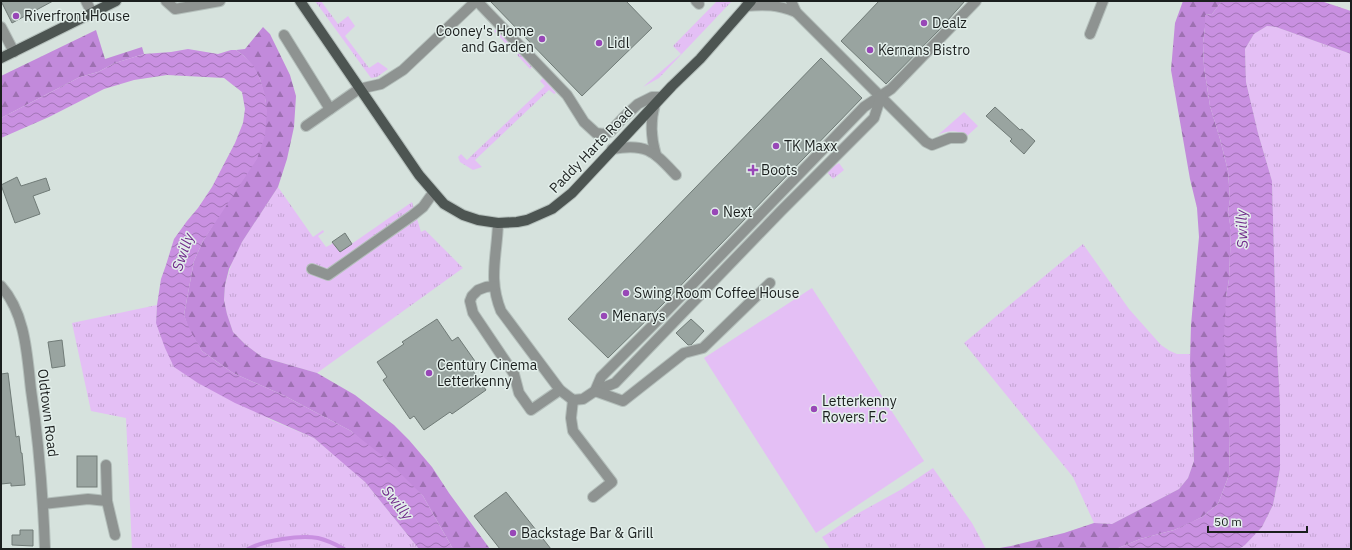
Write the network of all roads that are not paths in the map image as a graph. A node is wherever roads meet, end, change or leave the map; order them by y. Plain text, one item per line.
1 (86, 1) edge
2 (116, 1) edge
3 (166, 1) edge
4 (220, 1) edge
5 (300, 1) edge
6 (476, 1) edge
7 (792, 1) edge
8 (976, 1) edge
9 (1103, 1) edge
10 (748, 3) edge
11 (796, 12) junction
12 (92, 13) junction
13 (1, 27) edge
14 (1090, 34) dead end
15 (284, 35) dead end
16 (14, 52) junction
17 (1, 58) edge
18 (359, 89) junction
19 (881, 96) junction
20 (658, 101) junction
21 (330, 109) junction
22 (306, 126) dead end
23 (962, 138) dead end
24 (612, 149) junction
25 (656, 155) junction
26 (676, 175) dead end
27 (433, 192) junction
28 (498, 223) junction
29 (312, 269) dead end
30 (770, 283) dead end
31 (1, 286) edge
32 (494, 286) junction
33 (560, 390) junction
34 (595, 391) junction
35 (573, 400) junction
36 (106, 465) dead end
37 (593, 497) dead end
38 (107, 500) junction
39 (43, 504) junction
40 (115, 535) dead end
41 (45, 549) edge

1 - 12 street
2 - 12 main road
3 - 4 street
5 - 18 main road, Paddy Harte Road
6 - 18 street
6 - 20 street
7 - 11 street
8 - 19 street
9 - 14 street
10 - 11 street
10 - 20 main road, Paddy Harte Road
11 - 19 street
12 - 16 main road
13 - 16 street
15 - 21 street
16 - 17 main road
18 - 21 street
18 - 27 main road, Paddy Harte Road
19 - 23 street
19 - 34 street
19 - 34 street
20 - 24 main road, Paddy Harte Road
20 - 25 street
21 - 22 street
24 - 25 street
24 - 28 main road, Paddy Harte Road
25 - 26 street
27 - 28 main road, Paddy Harte Road
27 - 29 street
28 - 32 street
30 - 34 street
31 - 39 street, Oldtown Road
32 - 33 street
32 - 33 street
33 - 35 street
34 - 35 street
35 - 37 street
36 - 38 street
38 - 39 street
38 - 40 street
39 - 41 street, Oldtown Road

